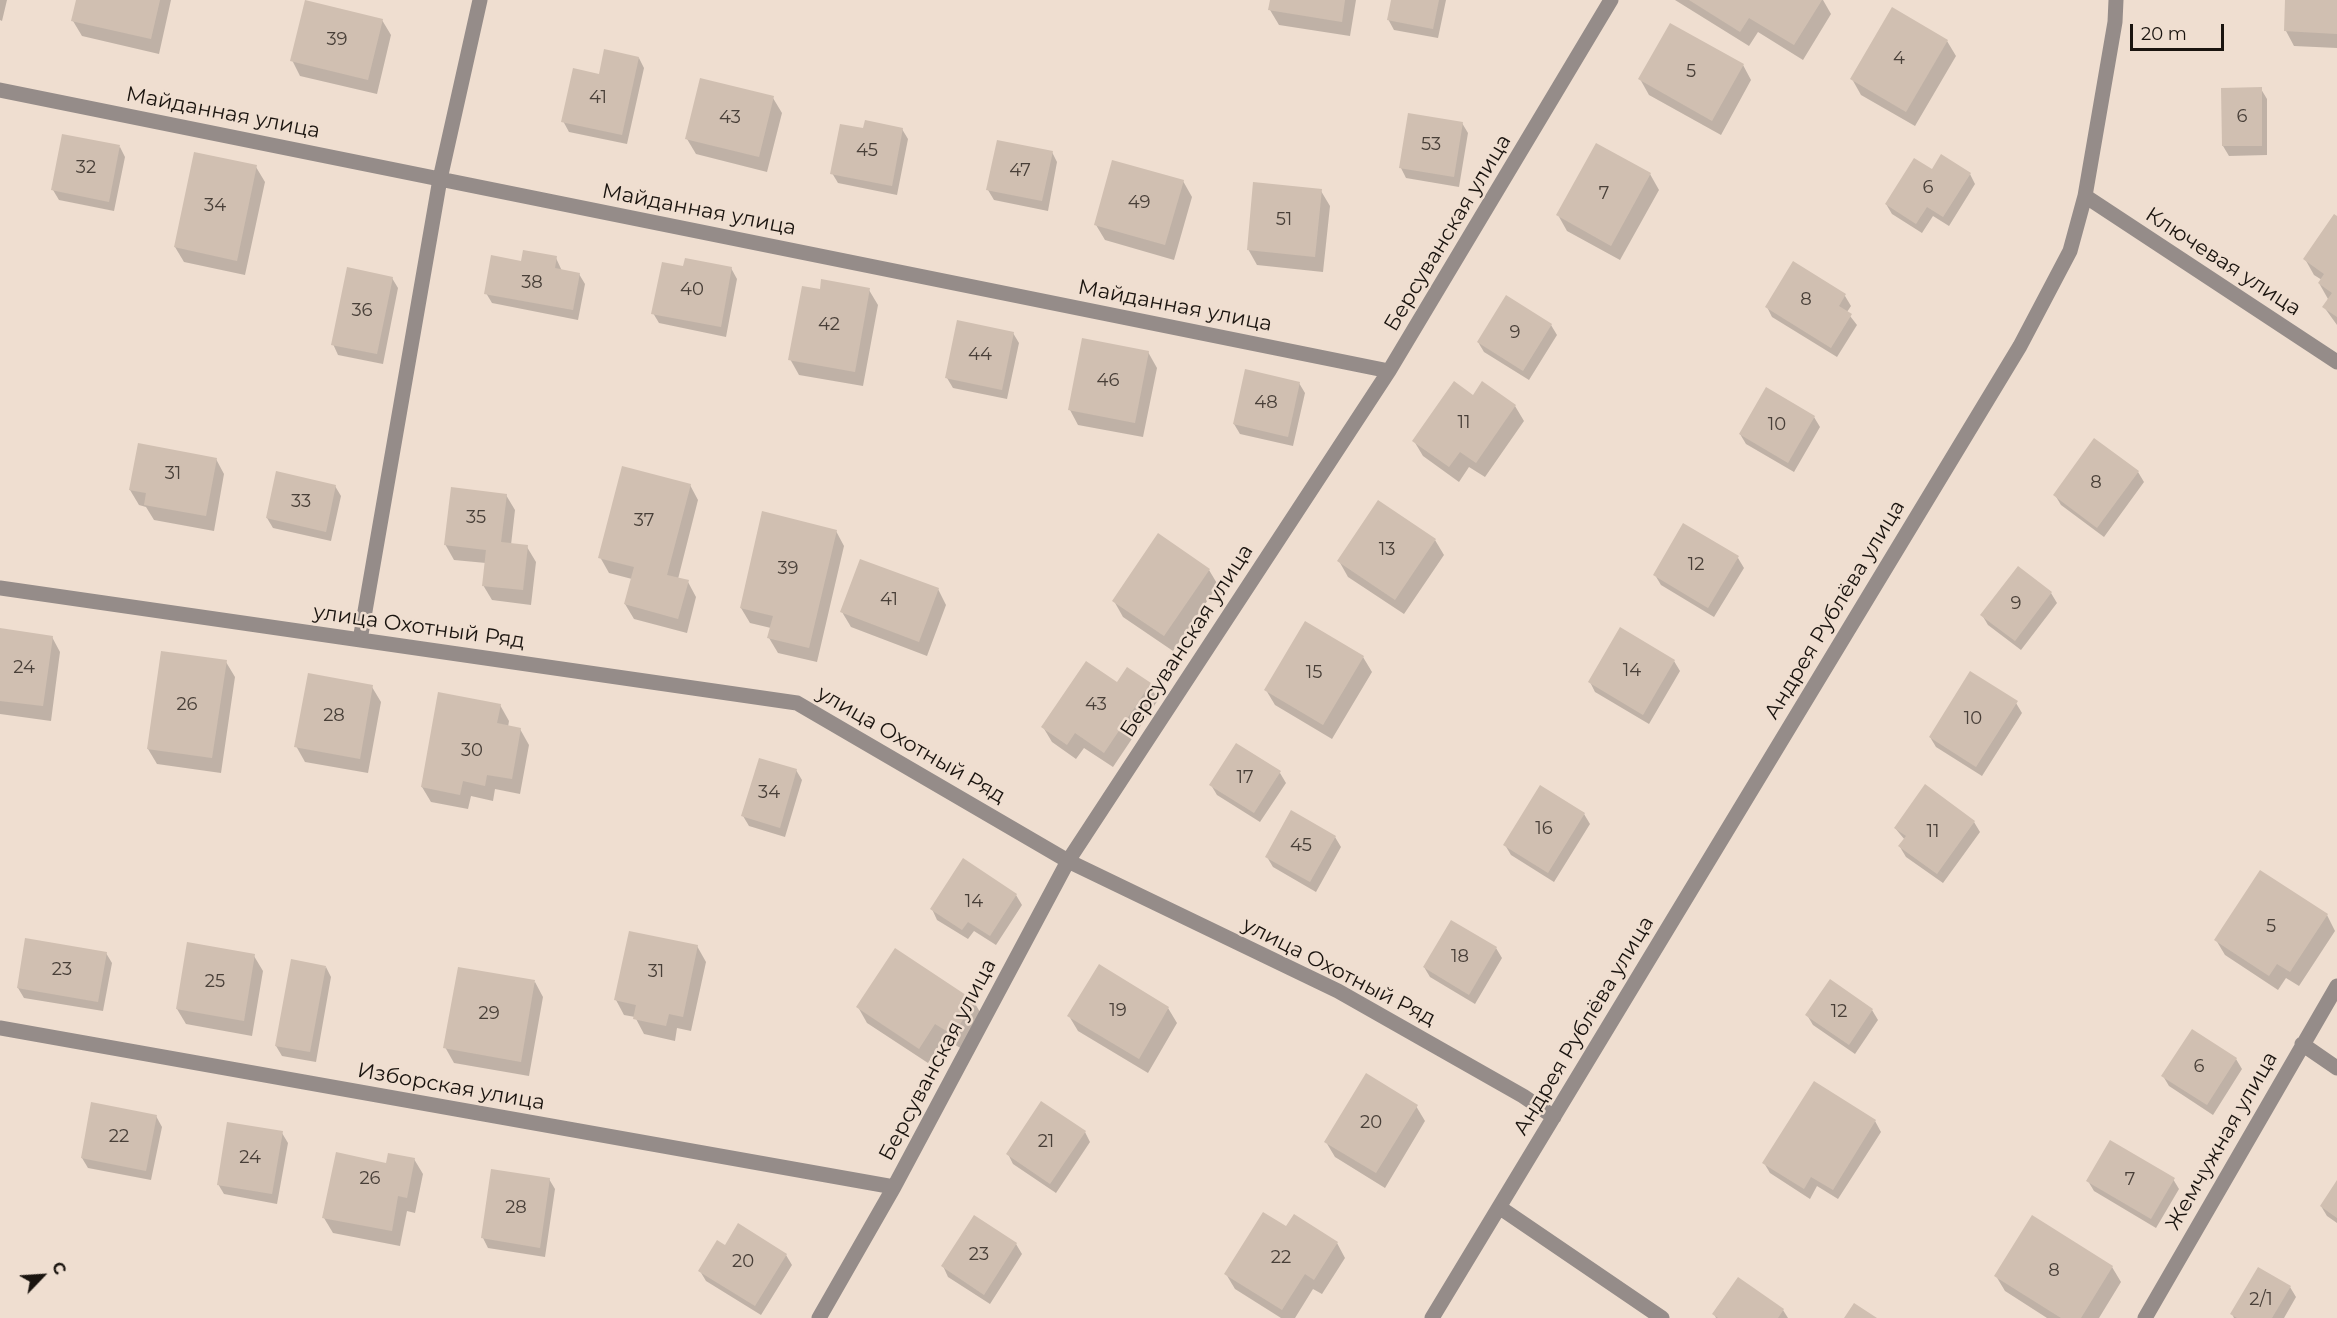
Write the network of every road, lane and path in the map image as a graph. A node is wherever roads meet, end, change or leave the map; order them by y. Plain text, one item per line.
1 (480, 0) edge
2 (1611, 0) edge
3 (2116, 0) edge
4 (0, 90) edge
5 (440, 179) junction
6 (2085, 196) junction
7 (2337, 362) edge
8 (1389, 371) junction
9 (0, 588) edge
10 (360, 640) junction
11 (1068, 861) junction
12 (2337, 986) edge
13 (0, 1028) edge
14 (2302, 1044) junction
15 (2337, 1068) edge
16 (1554, 1117) junction
17 (894, 1187) junction
18 (1499, 1207) junction
19 (819, 1318) edge
20 (1432, 1318) edge
21 (1662, 1318) edge
22 (2145, 1318) edge

1 - 5 street
2 - 8 street, Берсуванская улица
3 - 6 street, Андрея Рублёва улица
4 - 5 street, Майданная улица
5 - 8 street, Майданная улица
5 - 10 street
6 - 7 street, Ключевая улица
6 - 16 street, Андрея Рублёва улица
8 - 11 street, Берсуванская улица
9 - 10 street, улица Охотный Ряд
10 - 11 street, улица Охотный Ряд
11 - 16 street, улица Охотный Ряд
11 - 17 street, Берсуванская улица
12 - 14 street, Жемчужная улица
13 - 17 street, Изборская улица
14 - 15 street
14 - 22 street, Жемчужная улица
16 - 18 street, Андрея Рублёва улица
17 - 19 street, Берсуванская улица
18 - 20 street, Андрея Рублёва улица
18 - 21 street

